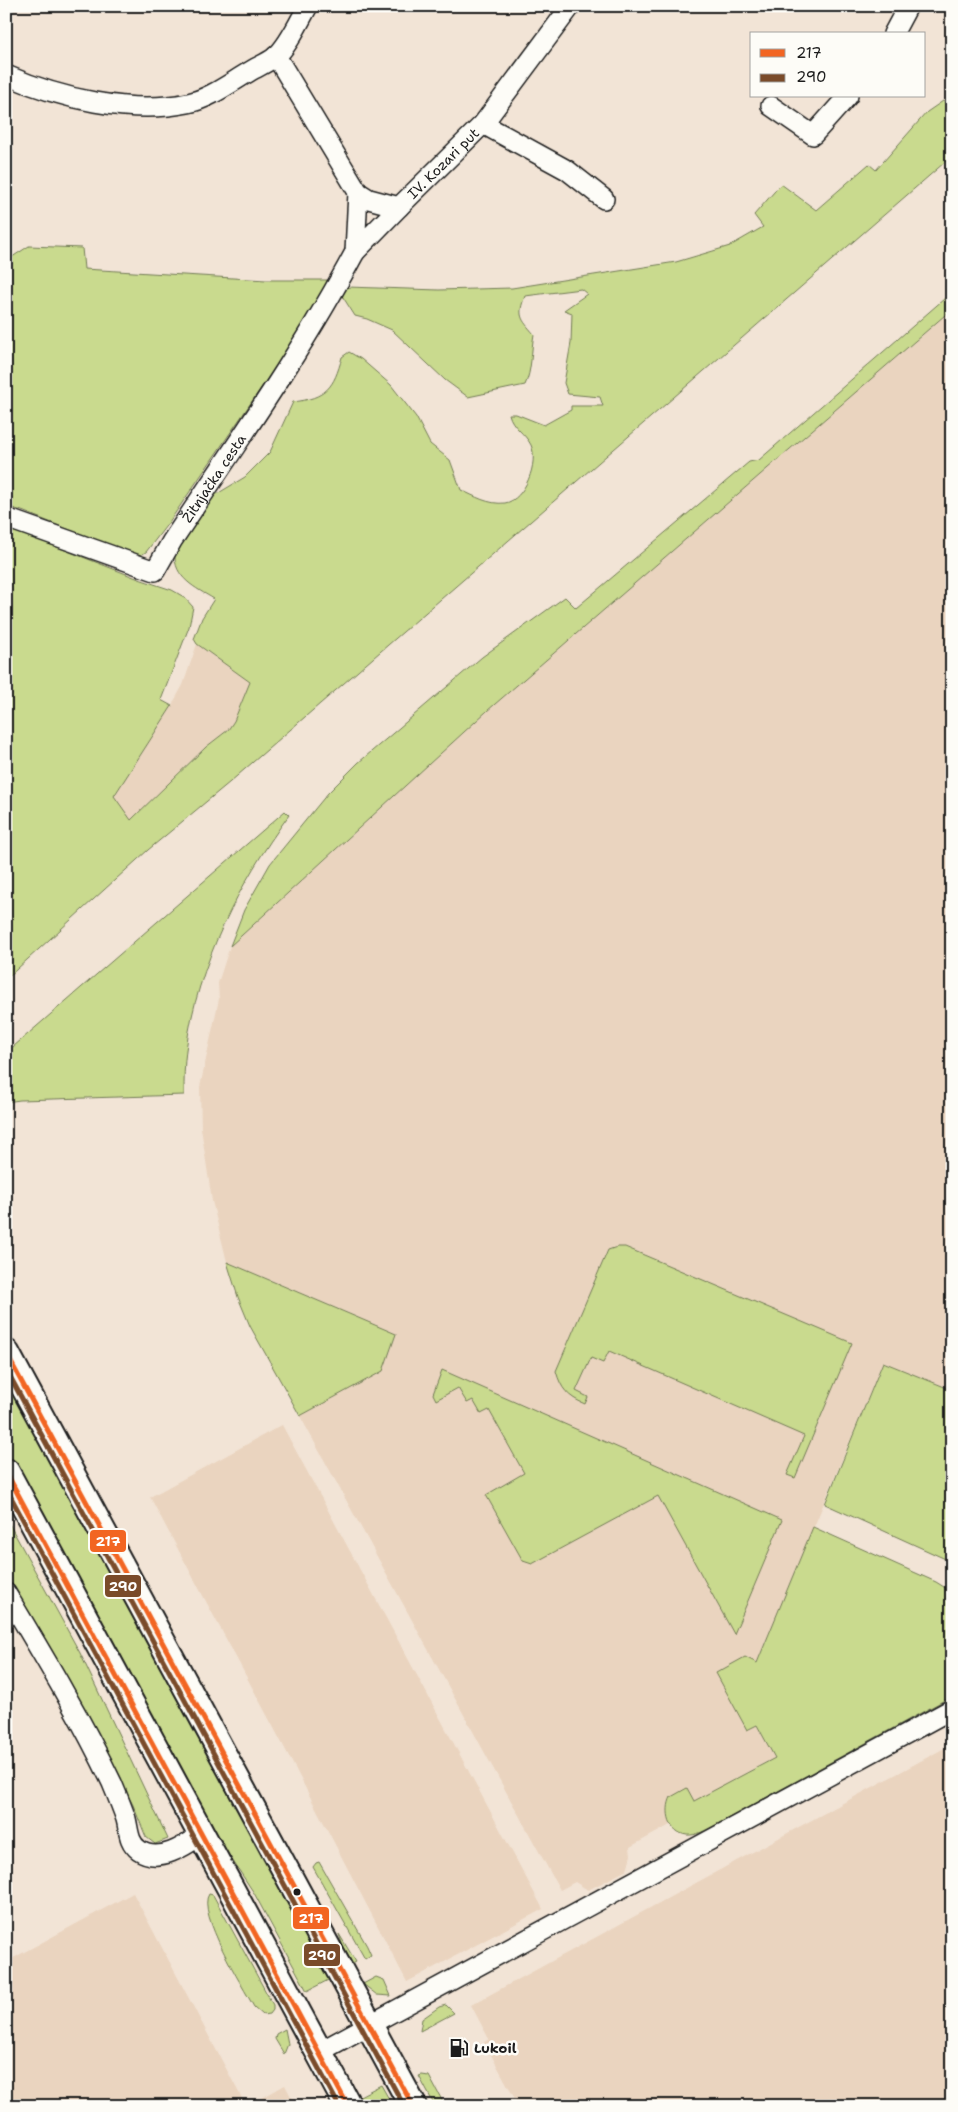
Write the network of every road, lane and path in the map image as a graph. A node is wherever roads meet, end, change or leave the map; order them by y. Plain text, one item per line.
1 (308, 6) edge
2 (571, 6) edge
3 (908, 6) edge
4 (894, 32) edge
5 (276, 56) junction
6 (6, 75) edge
7 (846, 98) edge
8 (771, 106) dead end
9 (484, 124) junction
10 (358, 192) junction
11 (604, 199) dead end
12 (399, 207) junction
13 (355, 252) junction
14 (6, 518) edge
15 (6, 1353) edge
16 (6, 1472) edge
17 (6, 1593) edge
18 (952, 1709) edge
19 (201, 1835) junction
20 (370, 2025) junction
21 (319, 2052) junction
22 (348, 2106) edge
23 (413, 2106) edge

1 - 5 street
2 - 9 street, IV. Kozari put
3 - 4 street
5 - 6 street
5 - 10 street
7 - 8 street
9 - 11 street
9 - 12 street, IV. Kozari put
10 - 12 street, IV. Kozari put
10 - 13 street
12 - 13 street
13 - 14 street, Žitnjačka cesta
15 - 20 main road
16 - 19 main road
17 - 19 street
18 - 20 street
19 - 21 main road
20 - 21 street
20 - 23 main road
21 - 22 main road

